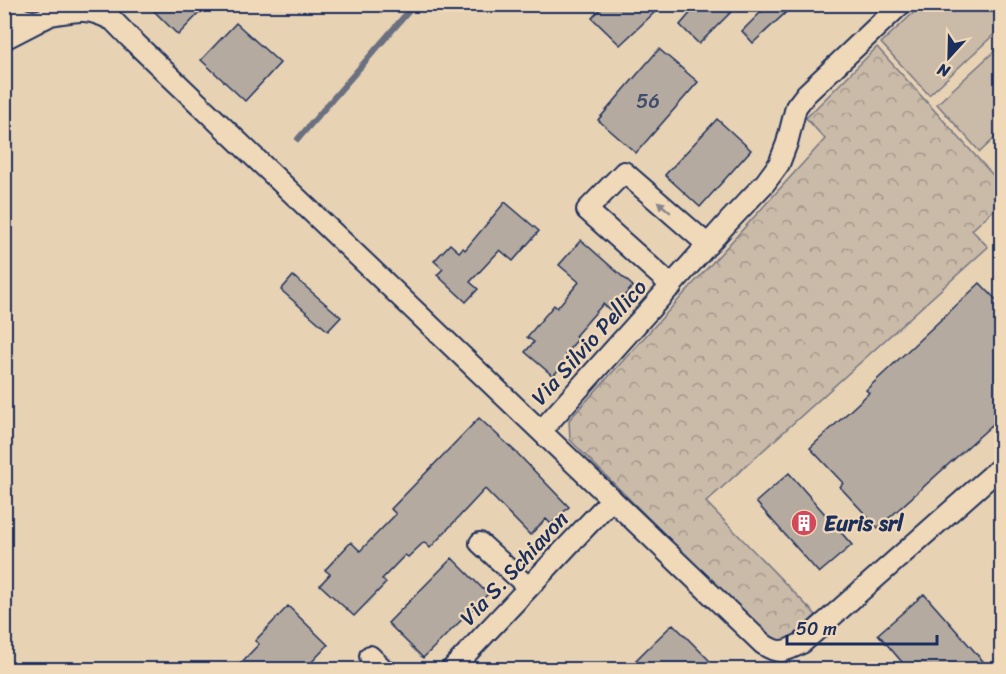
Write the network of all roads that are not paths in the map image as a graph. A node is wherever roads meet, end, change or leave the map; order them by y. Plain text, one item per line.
1 (7, 4) edge
2 (97, 4) edge
3 (900, 4) edge
4 (49, 13) edge
5 (115, 22) junction
6 (4, 39) edge
7 (708, 246) junction
8 (672, 286) junction
9 (541, 431) junction
10 (1002, 466) edge
11 (612, 499) junction
12 (480, 543) dead end
13 (528, 587) junction
14 (451, 669) edge

1 - 4 street
2 - 5 street
3 - 7 street, Via Silvio Pellico
4 - 5 street
4 - 6 street
5 - 9 street
7 - 8 street, Via Silvio Pellico
7 -> 8 street
8 - 9 street, Via Silvio Pellico
9 - 11 street, Via Silvio Pellico
10 - 11 street, Via Silvio Pellico
11 - 13 street, Via S. Schiavon
12 - 13 street
13 - 14 street, Via S. Schiavon

